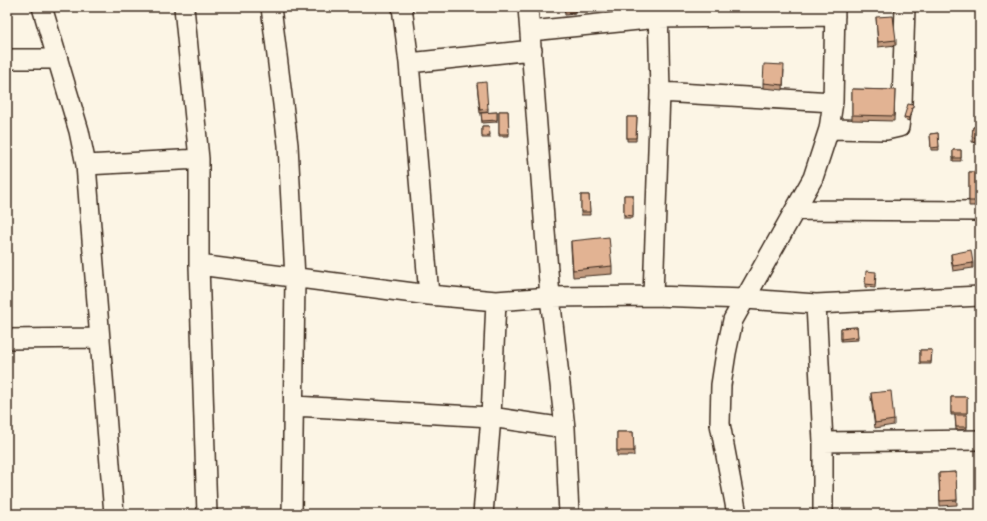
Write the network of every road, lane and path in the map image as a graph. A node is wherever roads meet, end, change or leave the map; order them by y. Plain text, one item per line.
1 (42, 7) edge
2 (184, 7) edge
3 (271, 7) edge
4 (402, 7) edge
5 (528, 7) edge
6 (905, 7) edge
7 (835, 12) edge
8 (658, 13) edge
9 (531, 31) junction
10 (532, 50) junction
11 (7, 59) edge
12 (58, 59) junction
13 (409, 63) junction
14 (660, 92) junction
15 (833, 102) junction
16 (830, 129) junction
17 (199, 159) junction
18 (86, 165) junction
19 (795, 210) junction
20 (980, 211) edge
21 (199, 265) junction
22 (295, 278) junction
23 (428, 295) junction
24 (652, 296) junction
25 (980, 296) edge
26 (550, 297) junction
27 (746, 299) junction
28 (496, 301) junction
29 (816, 304) junction
30 (100, 338) junction
31 (7, 339) edge
32 (294, 406) junction
33 (492, 417) junction
34 (565, 428) junction
35 (980, 440) edge
36 (822, 442) junction
37 (114, 514) edge
38 (207, 514) edge
39 (292, 514) edge
40 (483, 514) edge
41 (569, 514) edge
42 (737, 514) edge
43 (823, 514) edge

1 - 12 street
2 - 17 street
3 - 22 street
4 - 13 street
5 - 9 street
6 - 16 street
7 - 8 street
7 - 15 street
8 - 9 street
8 - 14 street
9 - 10 street
10 - 13 street
10 - 26 street
11 - 12 street
12 - 18 street
13 - 23 street
14 - 15 street
14 - 24 street
15 - 16 street
16 - 19 street
17 - 18 street
17 - 21 street
18 - 30 street
19 - 20 street
19 - 27 street
21 - 22 street
21 - 38 street
22 - 23 street
22 - 32 street
23 - 28 street
24 - 26 street
24 - 27 street
25 - 29 street
26 - 28 street
26 - 34 street
27 - 29 street
27 - 42 street
28 - 33 street
29 - 36 street
30 - 31 street
30 - 37 street
32 - 33 street
32 - 39 street
33 - 34 street
33 - 40 street
34 - 41 street
35 - 36 street
36 - 43 street

